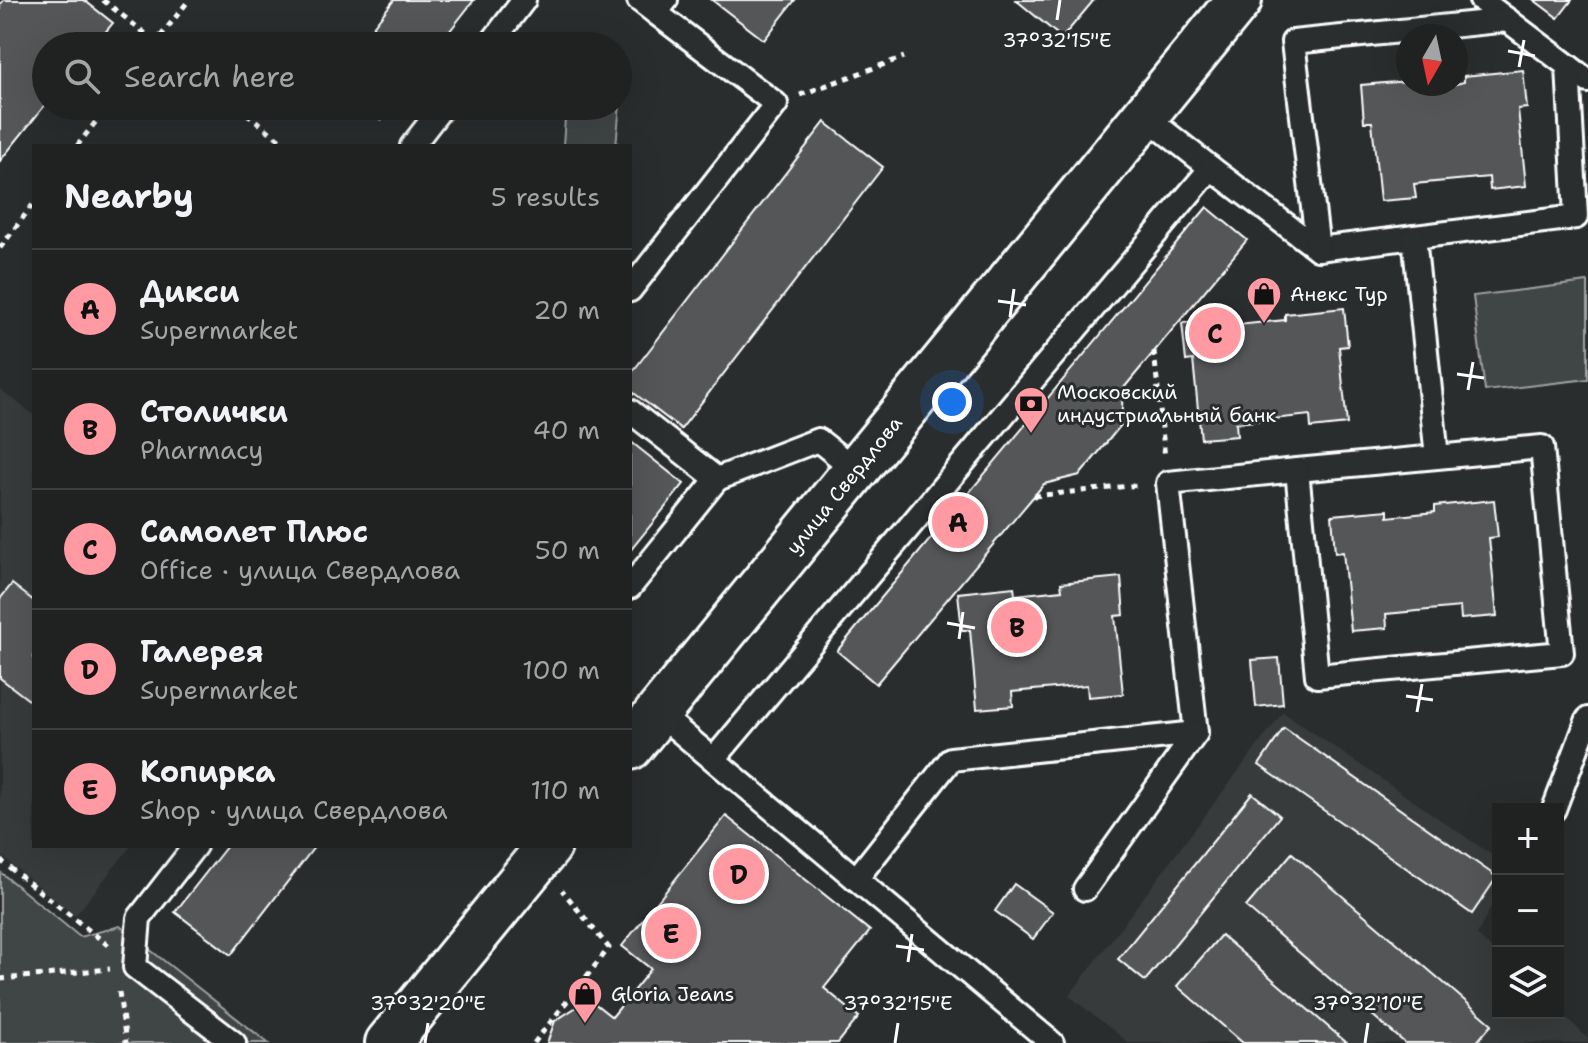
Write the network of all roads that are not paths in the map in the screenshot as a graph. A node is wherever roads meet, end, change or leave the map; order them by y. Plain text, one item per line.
1 (524, 0) edge
2 (1239, 0) edge
3 (1481, 0) edge
4 (654, 4) edge
5 (1508, 20) junction
6 (500, 32) edge
7 (1568, 66) junction
8 (1588, 81) edge
9 (1145, 116) junction
10 (432, 120) edge
11 (414, 144) edge
12 (1211, 168) junction
13 (1414, 237) junction
14 (1318, 249) junction
15 (632, 287) edge
16 (632, 413) edge
17 (1437, 457) junction
18 (856, 470) junction
19 (1297, 470) junction
20 (717, 479) junction
21 (632, 585) edge
22 (658, 713) junction
23 (1588, 719) edge
24 (1196, 733) junction
25 (632, 745) edge
26 (714, 759) junction
27 (1556, 803) edge
28 (193, 848) edge
29 (541, 856) edge
30 (856, 879) junction
31 (1085, 889) dead end
32 (234, 1043) edge
33 (388, 1043) edge
34 (1052, 1043) edge

1 - 6 lane
2 - 9 street, улица Свердлова
3 - 5 lane
4 - 15 lane
5 - 7 lane
5 - 14 lane
7 - 8 lane
7 - 13 lane
9 - 12 lane
9 - 18 street, улица Свердлова
10 - 11 lane
12 - 14 lane
12 - 26 lane
13 - 14 lane
13 - 17 lane
16 - 20 lane
17 - 19 lane
17 - 19 lane
18 - 20 lane
18 - 22 street, улица Свердлова
19 - 24 lane
20 - 21 lane
22 - 25 street, улица Свердлова
22 - 26 lane
23 - 27 lane
24 - 30 lane
24 - 31 lane
26 - 30 lane
28 - 32 lane
29 - 33 street
30 - 34 lane

